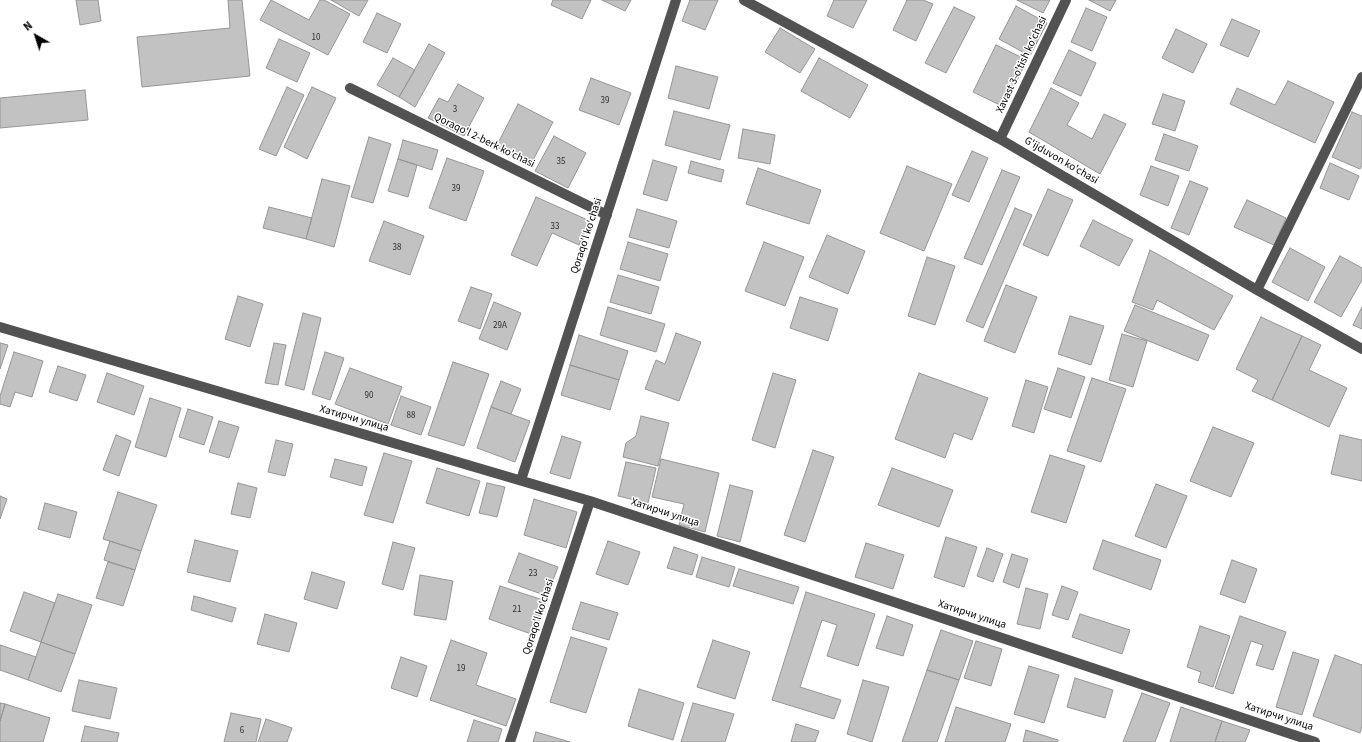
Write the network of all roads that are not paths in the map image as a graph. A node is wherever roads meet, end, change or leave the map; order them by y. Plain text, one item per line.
1 (676, 0) edge
2 (744, 0) edge
3 (1066, 0) edge
4 (1362, 77) edge
5 (350, 88) dead end
6 (1000, 139) junction
7 (607, 215) junction
8 (1257, 290) junction
9 (0, 327) edge
10 (1362, 349) edge
11 (520, 480) junction
12 (590, 500) junction
13 (510, 742) edge
14 (1315, 742) edge

1 - 7 street, Qoraqo'l ko'chasi
2 - 6 street, G'ijduvon ko'chasi
3 - 6 street, Xavast 3-o'tish ko'chasi
4 - 8 street
5 - 7 street, Qoraqo'l 2-berk ko'chasi
6 - 8 street, G'ijduvon ko'chasi
7 - 11 street, Qoraqo'l ko'chasi
8 - 10 street, G'ijduvon ko'chasi
9 - 11 street, Хатирчи улица
11 - 12 street, Хатирчи улица
12 - 13 street, Qoraqo'l ko'chasi
12 - 14 street, Хатирчи улица

